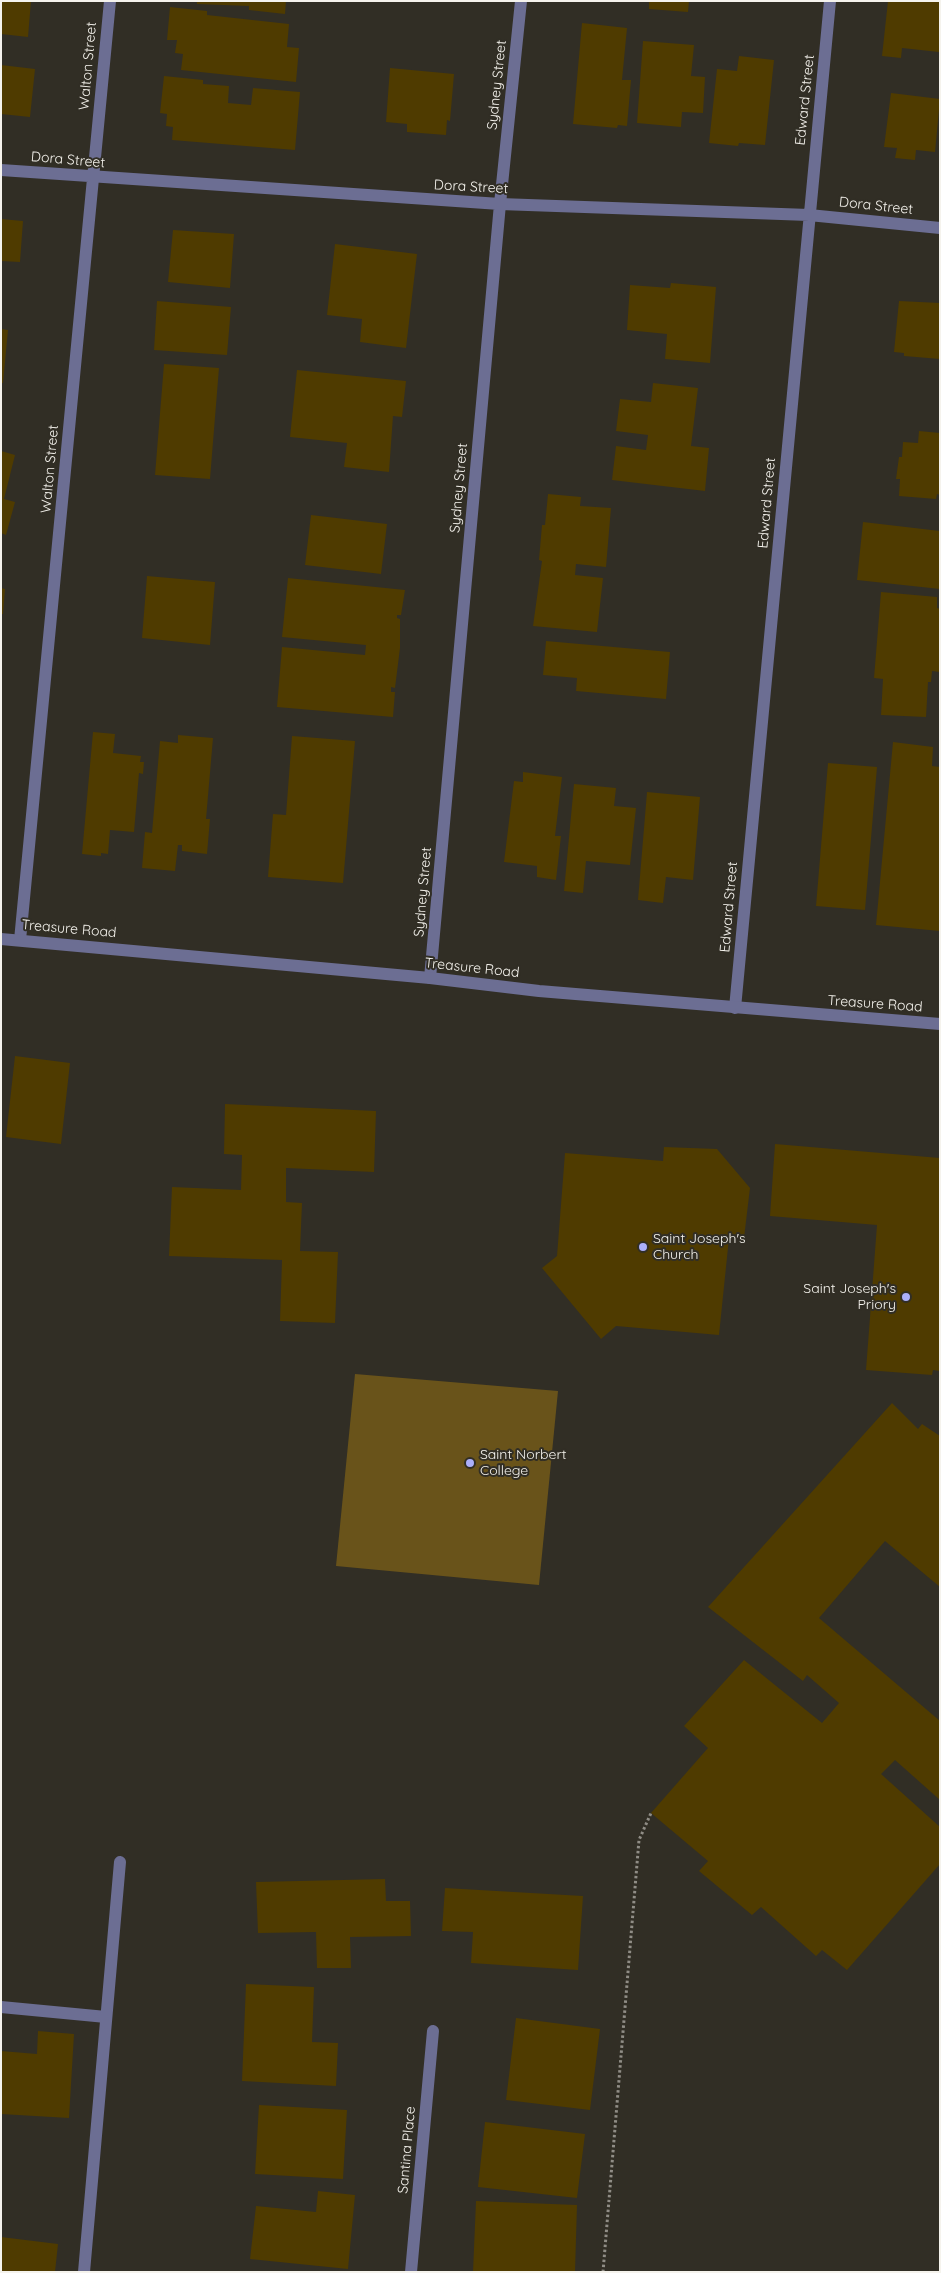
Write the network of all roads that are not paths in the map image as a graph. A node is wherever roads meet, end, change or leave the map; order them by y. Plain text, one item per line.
1 (110, 1) edge
2 (521, 1) edge
3 (830, 1) edge
4 (1, 170) edge
5 (93, 177) junction
6 (500, 204) junction
7 (809, 215) junction
8 (940, 228) edge
9 (1, 939) edge
10 (20, 940) junction
11 (430, 978) junction
12 (735, 1008) junction
13 (940, 1024) edge
14 (120, 1862) dead end
15 (1, 2007) edge
16 (106, 2017) junction
17 (433, 2031) dead end
18 (84, 2272) edge
19 (410, 2272) edge

1 - 5 street, Walton Street
2 - 6 street, Sydney Street
3 - 7 street, Edward Street
4 - 5 street, Dora Street
5 - 6 street, Dora Street
5 - 10 street, Walton Street
6 - 7 street, Dora Street
6 - 11 street, Sydney Street
7 - 8 street, Dora Street
7 - 12 street, Edward Street
9 - 10 street, Treasure Road
10 - 11 street, Treasure Road
11 - 12 street, Treasure Road
12 - 13 street, Treasure Road
14 - 16 street
15 - 16 street
16 - 18 street
17 - 19 street, Santina Place

